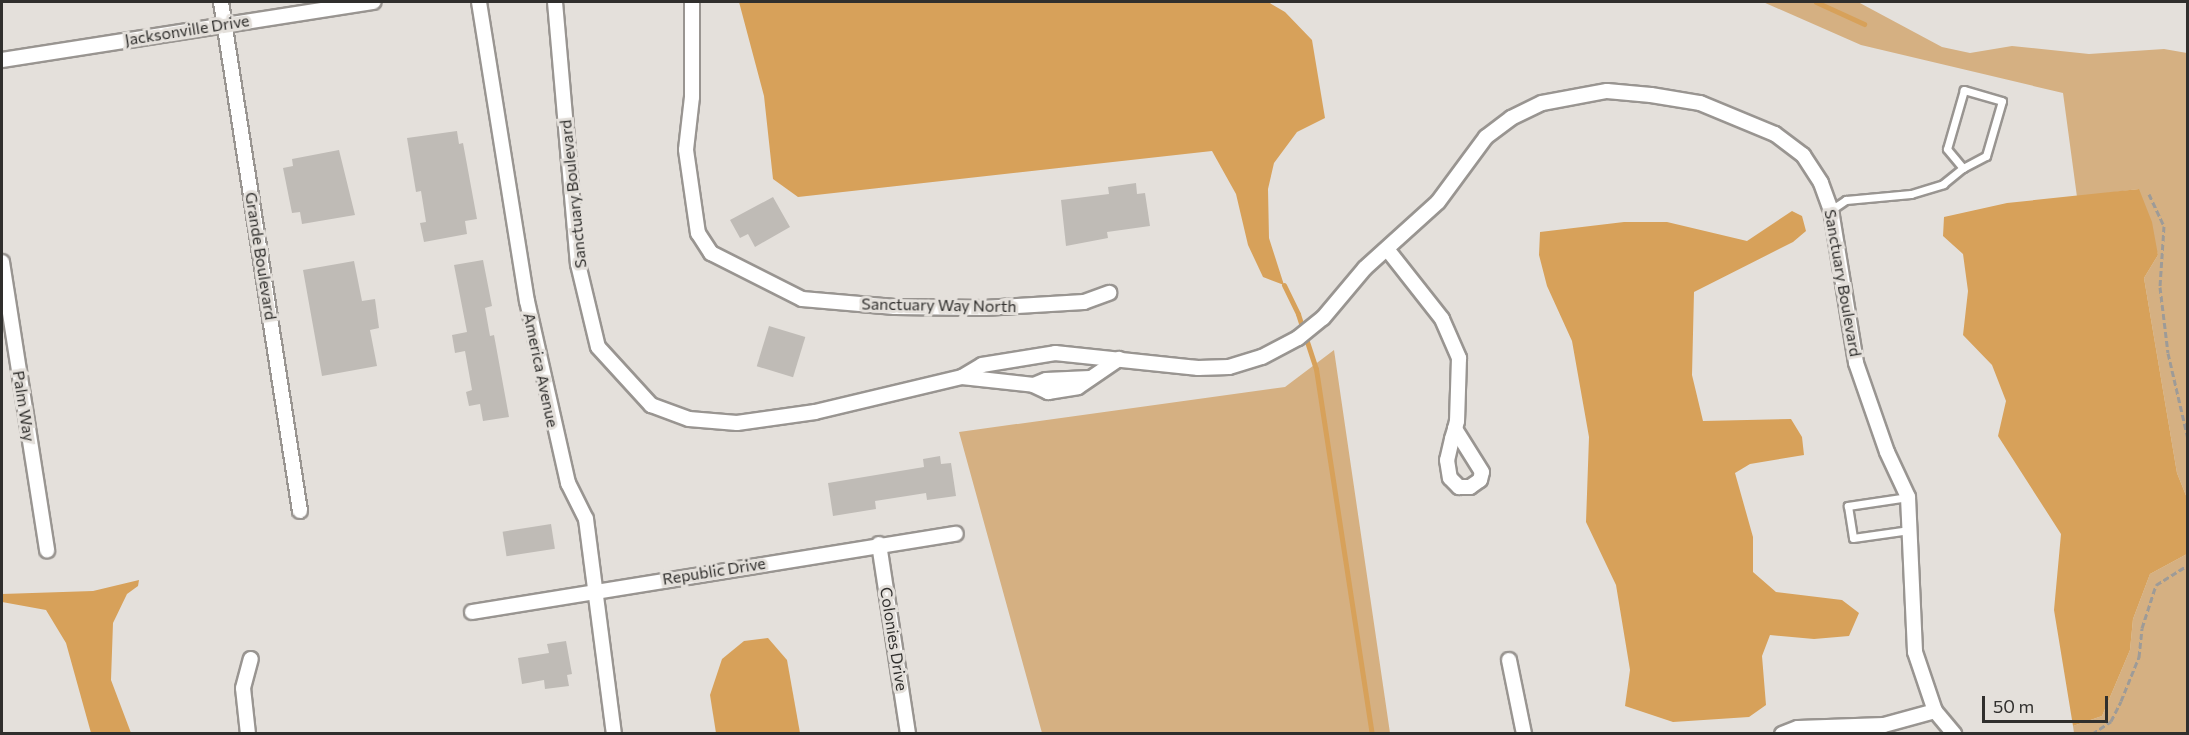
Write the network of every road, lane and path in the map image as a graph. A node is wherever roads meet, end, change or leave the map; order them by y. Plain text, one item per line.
1 (221, 2) edge
2 (373, 2) edge
3 (479, 2) edge
4 (555, 2) edge
5 (692, 2) edge
6 (224, 23) junction
7 (2, 60) edge
8 (1963, 168) junction
9 (2149, 194) dead end
10 (1832, 210) junction
11 (1387, 249) junction
12 (2, 262) edge
13 (1109, 293) dead end
14 (1119, 359) junction
15 (962, 376) junction
16 (1455, 429) dead end
17 (2187, 439) edge
18 (1908, 496) junction
19 (300, 511) dead end
20 (1910, 529) junction
21 (956, 534) dead end
22 (879, 544) junction
23 (47, 551) dead end
24 (2187, 565) edge
25 (598, 593) junction
26 (472, 612) dead end
27 (251, 659) dead end
28 (1509, 660) dead end
29 (1935, 711) junction
30 (248, 734) edge
31 (614, 734) edge
32 (908, 734) edge
33 (1524, 734) edge
34 (1782, 734) edge
35 (1954, 734) edge
36 (2092, 734) edge

1 - 6 street, Grande Boulevard
2 - 6 street, Jacksonville Drive
3 - 25 street, America Avenue
4 - 15 street, Sanctuary Boulevard
5 - 13 street, Sanctuary Way North
6 - 7 street, Jacksonville Drive
6 - 19 street, Grande Boulevard
8 - 8 lane
8 - 10 lane
9 - 17 path
10 - 11 street, Sanctuary Boulevard
10 - 18 street, Sanctuary Boulevard
11 - 14 street, Sanctuary Boulevard
11 - 16 street
12 - 23 street, Palm Way
14 - 15 street, Sanctuary Boulevard
14 - 15 street, Sanctuary Boulevard
18 - 20 street, Sanctuary Boulevard
18 - 20 lane
20 - 29 street, Sanctuary Boulevard
21 - 22 street, Republic Drive
22 - 25 street, Republic Drive
22 - 32 street, Colonies Drive
24 - 36 path
25 - 26 street, Republic Drive
25 - 31 street, America Avenue
27 - 30 street
28 - 33 street
29 - 34 street
29 - 35 street, Sanctuary Boulevard

